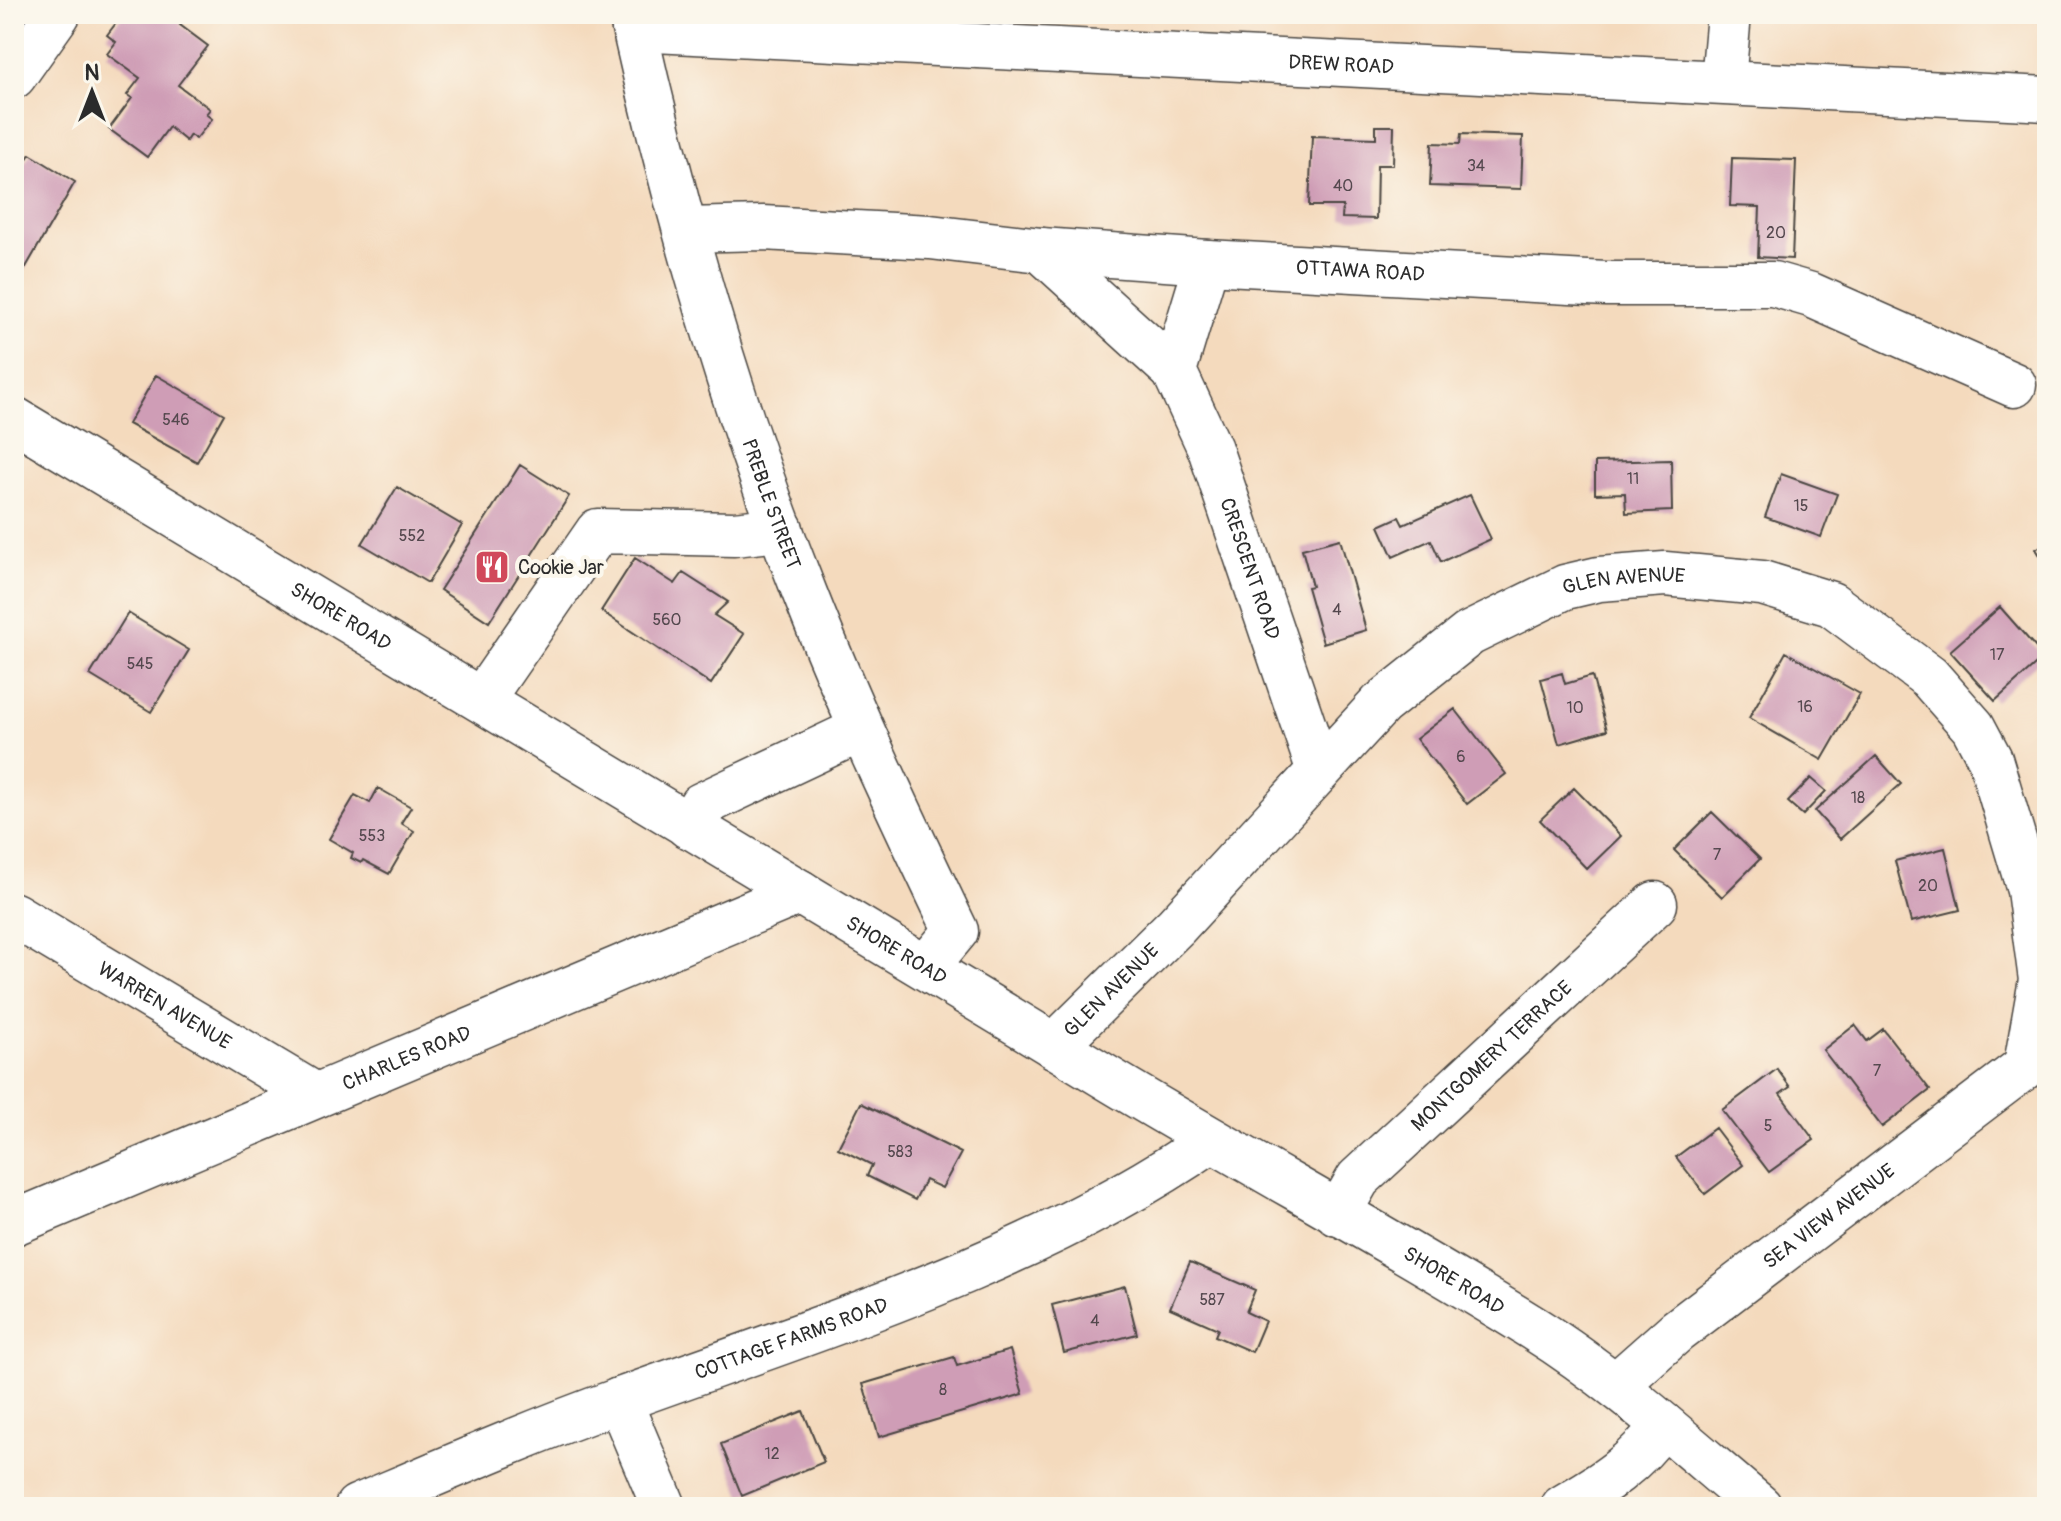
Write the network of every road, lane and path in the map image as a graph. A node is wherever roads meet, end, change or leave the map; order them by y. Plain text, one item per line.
1 (58, 14) edge
2 (1729, 14) edge
3 (632, 22) edge
4 (14, 76) edge
5 (1723, 81) junction
6 (2047, 99) edge
7 (686, 230) junction
8 (1041, 250) junction
9 (1207, 262) junction
10 (1174, 371) junction
11 (2014, 385) dead end
12 (14, 419) edge
13 (781, 529) junction
14 (482, 699) junction
15 (860, 730) junction
16 (1318, 768) junction
17 (688, 826) junction
18 (800, 892) junction
19 (1655, 904) dead end
20 (14, 915) edge
21 (926, 967) junction
22 (1054, 1046) junction
23 (2036, 1057) edge
24 (315, 1095) junction
25 (1210, 1141) junction
26 (1338, 1214) junction
27 (14, 1223) edge
28 (1616, 1385) junction
29 (619, 1400) junction
30 (1663, 1425) junction
31 (357, 1507) edge
32 (664, 1507) edge
33 (1563, 1507) edge
34 (1760, 1507) edge

1 - 4 street
2 - 5 street
3 - 5 street, DREW ROAD
3 - 7 street, PREBLE STREET
5 - 6 street, DREW ROAD
7 - 8 street, OTTAWA ROAD
7 - 13 street, PREBLE STREET
8 - 9 street, OTTAWA ROAD
8 - 10 street, CRESCENT ROAD
9 - 10 street
9 - 11 street, OTTAWA ROAD
10 - 16 street, CRESCENT ROAD
12 - 14 street, SHORE ROAD
13 - 14 street
13 - 15 street, PREBLE STREET
14 - 17 street, SHORE ROAD
15 - 17 street
15 - 21 street, PREBLE STREET
16 - 22 street, GLEN AVENUE
16 - 23 street, GLEN AVENUE
17 - 18 street, SHORE ROAD
18 - 21 street, SHORE ROAD
18 - 24 street, CHARLES ROAD
19 - 26 street, MONTGOMERY TERRACE
20 - 24 street, WARREN AVENUE
21 - 22 street, SHORE ROAD
22 - 25 street, SHORE ROAD
23 - 28 street, SEA VIEW AVENUE
24 - 27 street, CHARLES ROAD
25 - 26 street, SHORE ROAD
25 - 29 street, COTTAGE FARMS ROAD
26 - 28 street, SHORE ROAD
28 - 30 street, SHORE ROAD
29 - 31 street, COTTAGE FARMS ROAD
29 - 32 street
30 - 33 street
30 - 34 street, SHORE ROAD

